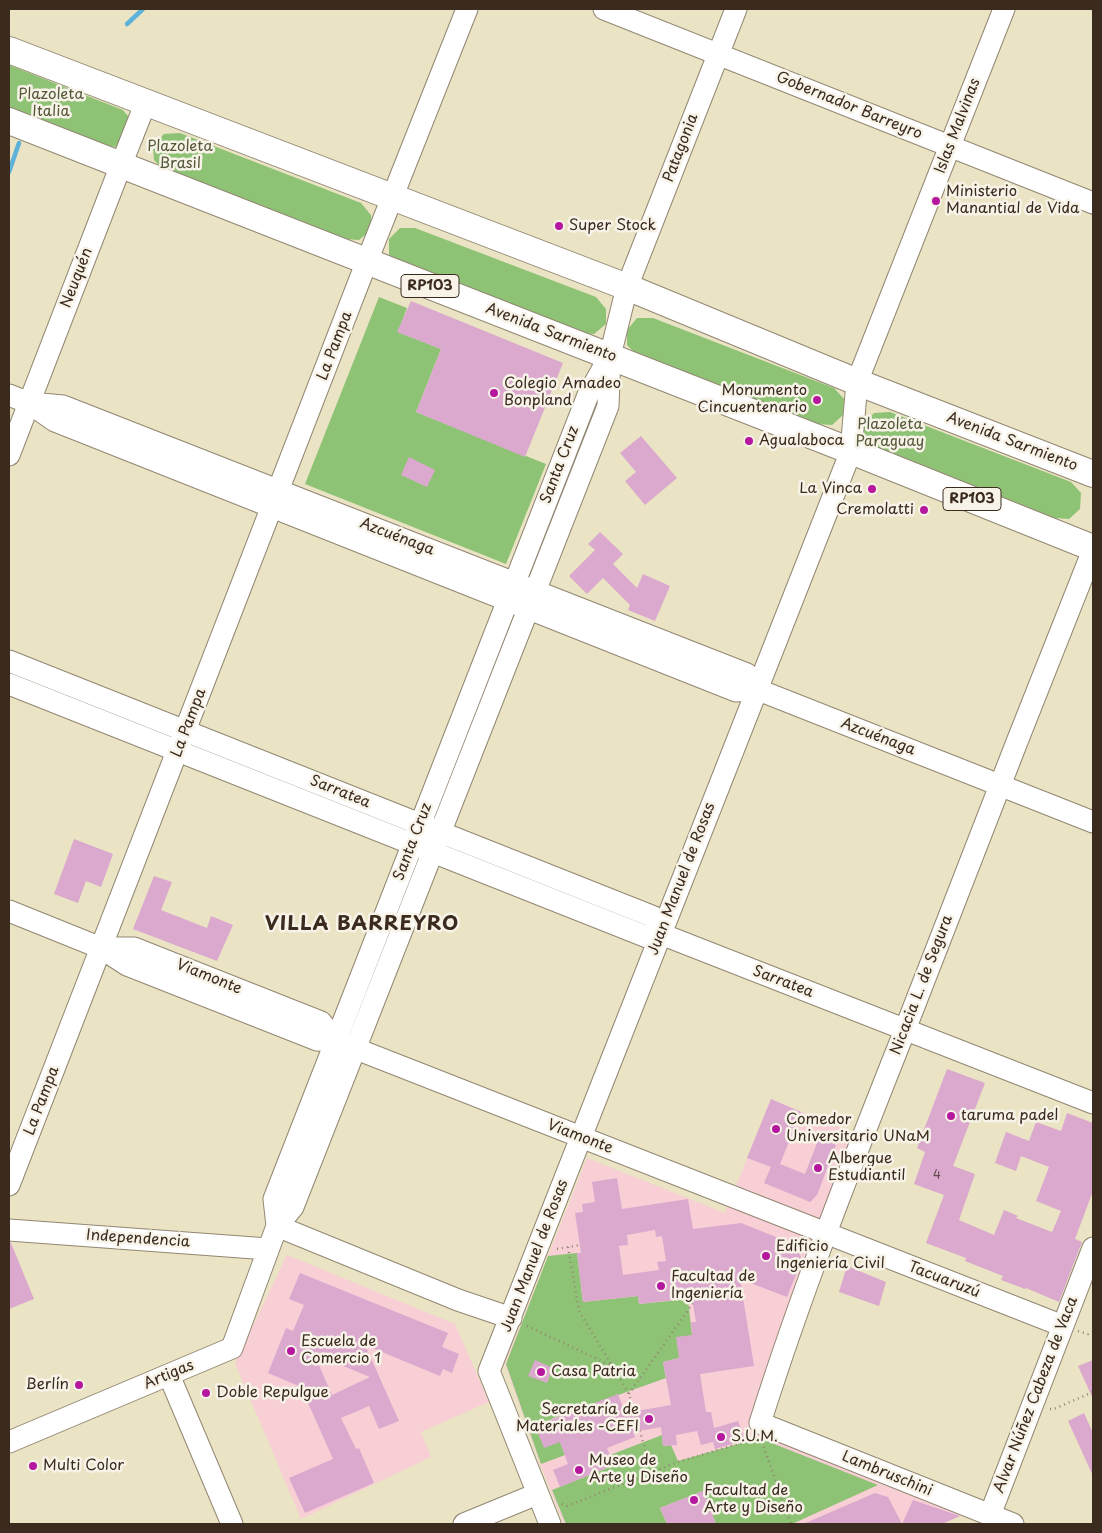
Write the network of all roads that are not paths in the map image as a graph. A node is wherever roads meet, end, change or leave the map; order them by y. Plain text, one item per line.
1 (467, 9) edge
2 (604, 9) edge
3 (736, 9) edge
4 (1004, 9) edge
5 (9, 50) edge
6 (718, 54) junction
7 (146, 102) junction
8 (9, 121) edge
9 (950, 146) junction
10 (120, 165) junction
11 (393, 197) junction
12 (1093, 203) edge
13 (368, 261) junction
14 (626, 287) junction
15 (610, 356) junction
16 (857, 382) junction
17 (9, 395) edge
18 (29, 403) junction
19 (851, 451) junction
20 (9, 455) edge
21 (1093, 474) edge
22 (276, 499) junction
23 (1093, 549) edge
24 (511, 592) junction
25 (531, 600) junction
26 (9, 661) edge
27 (9, 684) edge
28 (756, 689) junction
29 (186, 731) junction
30 (178, 751) junction
31 (1000, 785) junction
32 (1093, 822) edge
33 (420, 824) junction
34 (440, 832) junction
35 (422, 848) junction
36 (9, 911) edge
37 (660, 934) junction
38 (101, 948) junction
39 (904, 1030) junction
40 (345, 1045) junction
41 (1093, 1103) edge
42 (581, 1137) junction
43 (9, 1185) edge
44 (276, 1226) junction
45 (9, 1230) edge
46 (825, 1233) junction
47 (1093, 1248) edge
48 (268, 1249) junction
49 (511, 1318) junction
50 (1063, 1326) junction
51 (169, 1375) junction
52 (760, 1423) joint
53 (9, 1442) edge
54 (537, 1494) junction
55 (990, 1515) junction
56 (232, 1524) edge
57 (464, 1524) edge
58 (550, 1524) edge
59 (1013, 1524) edge

1 - 11 street, La Pampa
2 - 6 street, Gobernador Barreyro
3 - 6 street, Patagonia
4 - 9 street, Islas Malvinas
5 - 7 main road, Avenida Sarmiento
6 - 9 street, Gobernador Barreyro
6 - 14 street, Patagonia
7 - 10 street, Neuquén
7 - 11 main road, Avenida Sarmiento
8 - 10 main road, Avenida Sarmiento / RP103
9 - 12 street, Gobernador Barreyro
9 - 16 street, Islas Malvinas
10 - 13 main road, Avenida Sarmiento / RP103
10 - 18 street, Neuquén
11 - 13 street, La Pampa
11 - 14 main road, Avenida Sarmiento
13 - 15 main road, Avenida Sarmiento / RP103
13 - 22 street, La Pampa
14 - 15 street, Patagonia
14 - 16 main road, Avenida Sarmiento
15 - 19 main road, Avenida Sarmiento / RP103
15 - 24 street, Santa Cruz
15 - 25 street, Santa Cruz
16 - 19 street, Juan Manuel de Rosas
16 - 21 main road, Avenida Sarmiento
17 - 18 street, Azcuénaga
18 - 20 street, Neuquén
18 - 22 street, Azcuénaga
19 - 23 main road, Avenida Sarmiento / RP103
19 - 28 street, Juan Manuel de Rosas
22 - 24 street, Azcuénaga
22 - 29 street, La Pampa
23 - 31 street, Nicacia L. de Segura
24 - 25 street, Azcuénaga
24 - 33 street, Santa Cruz
25 - 28 street, Azcuénaga
25 - 34 street, Santa Cruz
26 - 29 street, Sarratea
27 - 30 street, Sarratea
28 - 31 street, Azcuénaga
28 - 37 street, Juan Manuel de Rosas
29 - 30 street, La Pampa
29 - 33 street, Sarratea
30 - 35 street, Sarratea
30 - 38 street, La Pampa
31 - 32 street, Azcuénaga
31 - 39 street, Nicacia L. de Segura
33 - 34 street, Sarratea
33 - 35 street, Santa Cruz
34 - 35 street, Santa Cruz
34 - 37 street, Sarratea
35 - 37 street, Sarratea
35 - 40 street, Santa Cruz
36 - 38 street, Viamonte
37 - 39 street, Sarratea
37 - 42 street, Juan Manuel de Rosas
38 - 40 street, Viamonte
38 - 43 street, La Pampa
39 - 41 street, Sarratea
39 - 46 street, Nicacia L. de Segura
40 - 42 street, Viamonte
40 - 44 street, Santa Cruz
42 - 46 street, Viamonte
42 - 49 street, Juan Manuel de Rosas
44 - 48 street, Santa Cruz
44 - 49 street
45 - 48 street, Independencia
46 - 50 street, Tacuaruzú
46 - 52 street, Nicacia L. de Segura
47 - 50 street, Alvar Núñez Cabeza de Vaca
48 - 51 street, Artigas
49 - 54 street, Juan Manuel de Rosas
50 - 55 street, Alvar Núñez Cabeza de Vaca
51 - 53 street, Artigas
51 - 56 street
52 - 55 street, Lambruschini
54 - 57 street
54 - 58 street
55 - 59 street, Lambruschini

